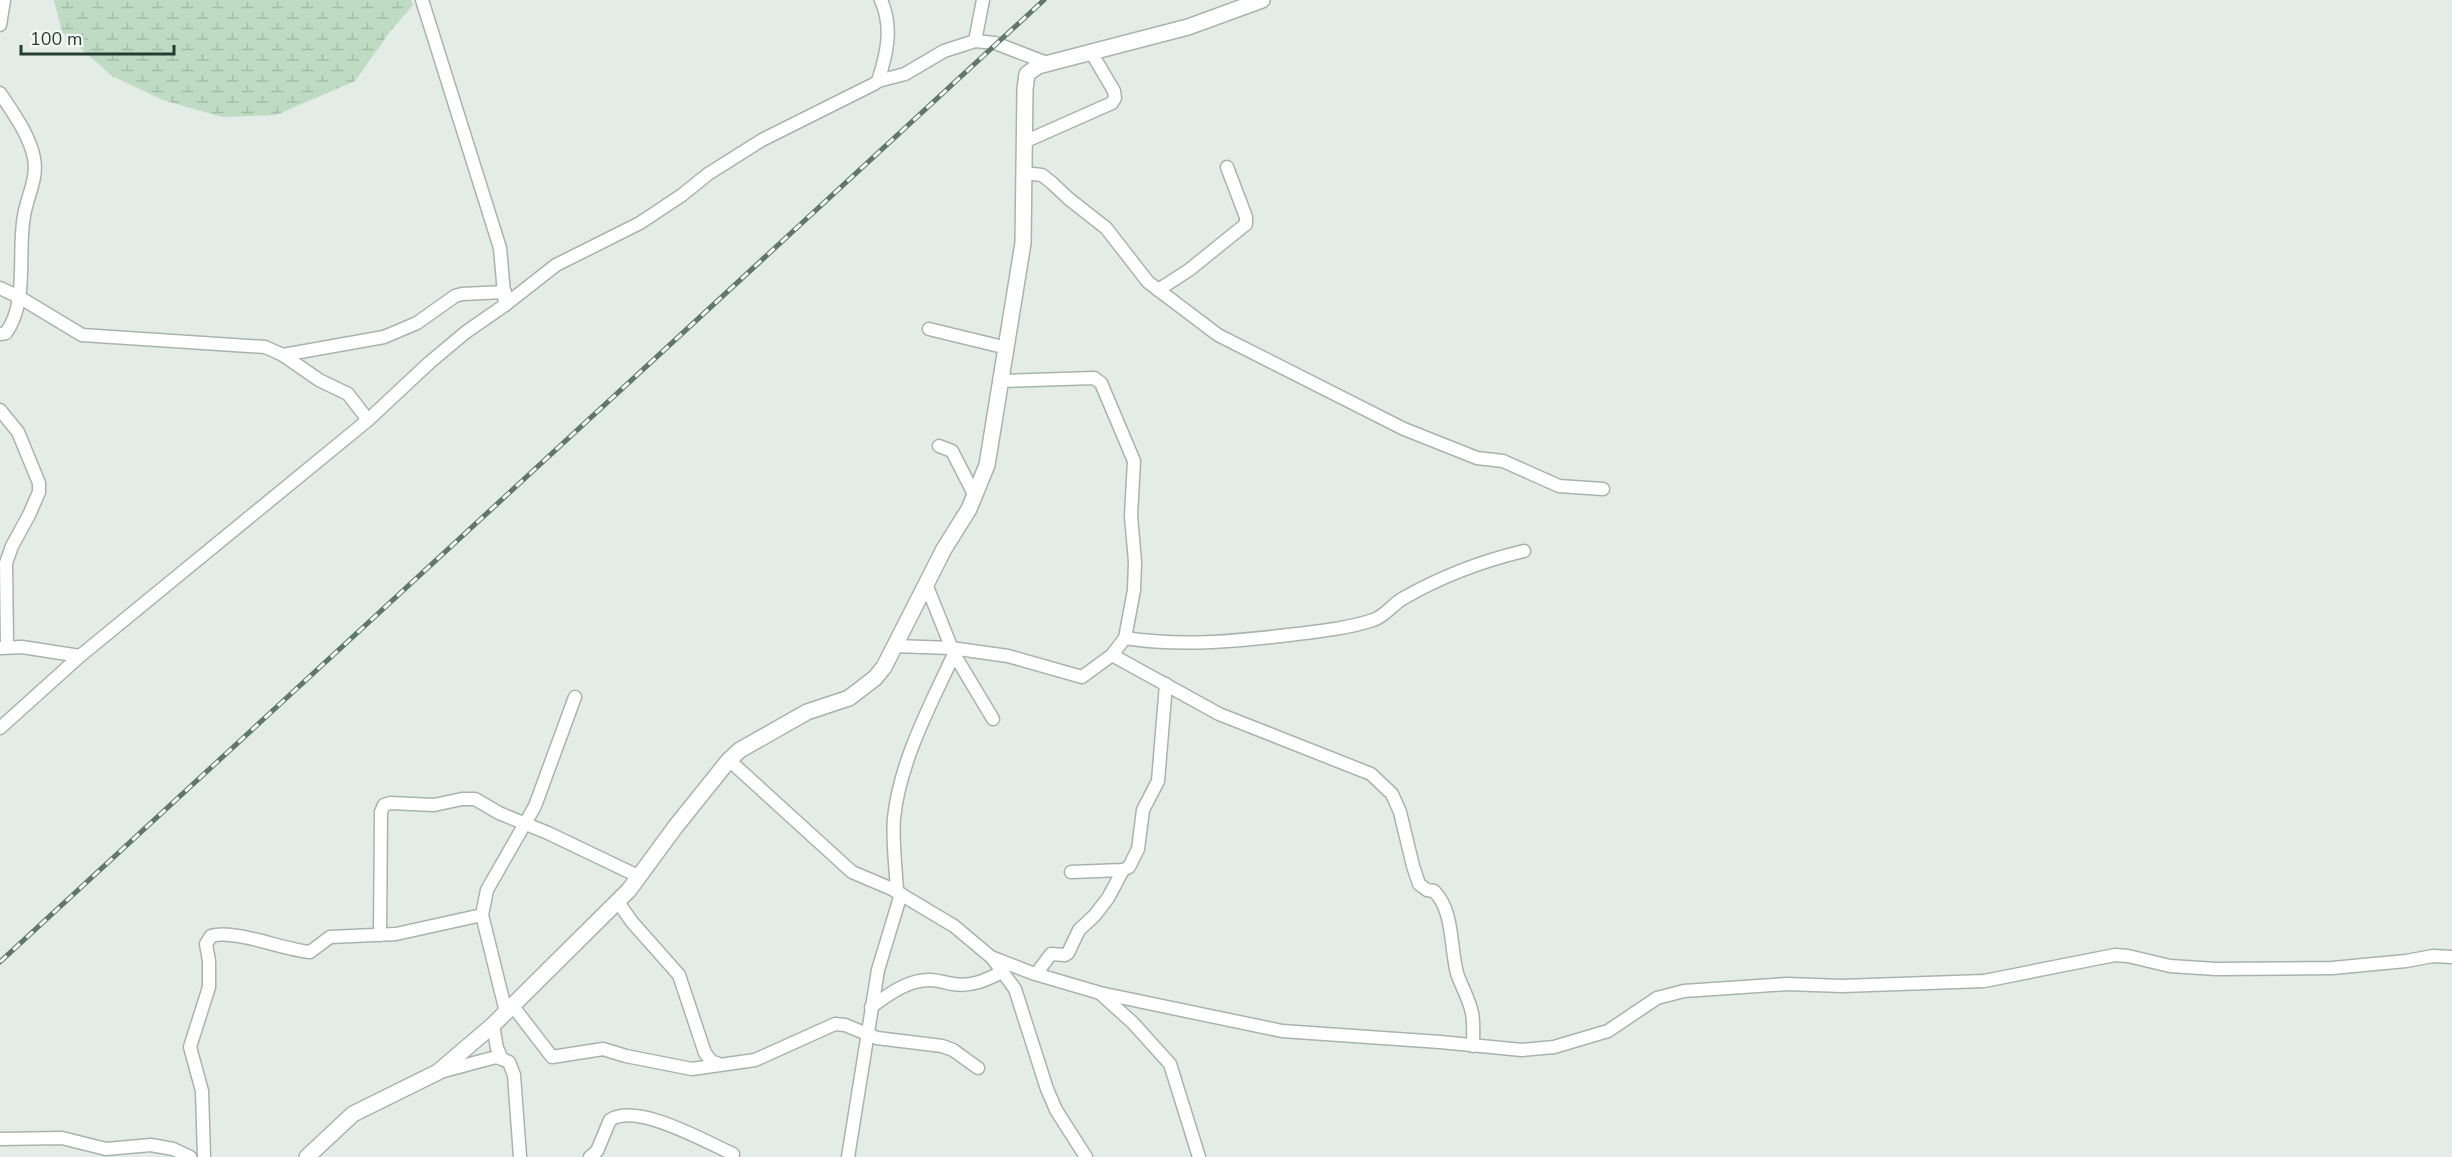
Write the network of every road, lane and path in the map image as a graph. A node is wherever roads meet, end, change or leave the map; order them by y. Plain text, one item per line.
1 (4, 0) edge
2 (422, 0) edge
3 (881, 0) edge
4 (983, 0) edge
5 (1262, 0) edge
6 (0, 25) edge
7 (975, 41) junction
8 (1091, 52) junction
9 (1047, 63) junction
10 (878, 81) junction
11 (0, 93) edge
12 (1024, 142) junction
13 (1227, 167) dead end
14 (1023, 173) junction
15 (0, 288) edge
16 (1158, 290) junction
17 (505, 291) junction
18 (19, 297) junction
19 (505, 305) junction
20 (929, 329) dead end
21 (0, 334) edge
22 (1007, 348) junction
23 (283, 354) junction
24 (1002, 381) junction
25 (0, 410) edge
26 (368, 420) junction
27 (939, 446) dead end
28 (1603, 489) dead end
29 (975, 496) junction
30 (1524, 550) dead end
31 (926, 584) junction
32 (1125, 638) junction
33 (895, 646) junction
34 (3, 648) edge
35 (953, 651) junction
36 (1112, 655) junction
37 (80, 656) junction
38 (1166, 684) junction
39 (575, 697) dead end
40 (993, 719) dead end
41 (0, 728) edge
42 (729, 760) junction
43 (524, 825) junction
44 (1123, 870) junction
45 (1071, 872) dead end
46 (640, 877) junction
47 (899, 893) junction
48 (618, 902) junction
49 (482, 915) junction
50 (380, 935) junction
51 (991, 957) junction
52 (2452, 957) edge
53 (1002, 972) junction
54 (1036, 974) junction
55 (1100, 993) junction
56 (871, 1007) junction
57 (509, 1009) junction
58 (493, 1025) junction
59 (867, 1034) junction
60 (1473, 1046) junction
61 (502, 1059) junction
62 (717, 1064) junction
63 (978, 1068) dead end
64 (438, 1072) junction
65 (0, 1139) edge
66 (734, 1154) dead end
67 (190, 1157) edge
68 (204, 1157) edge
69 (307, 1157) edge
70 (520, 1157) edge
71 (590, 1157) edge
72 (848, 1157) edge
73 (1086, 1157) edge
74 (1199, 1157) edge

1 - 6 street
2 - 17 street
3 - 10 street
4 - 7 street
5 - 8 street
7 - 9 street
7 - 10 street
8 - 9 street
8 - 12 street
9 - 12 street
10 - 19 street
11 - 18 street
12 - 14 street
13 - 16 street
14 - 16 street
14 - 22 street
15 - 18 street
16 - 28 street
17 - 19 street
17 - 23 street
18 - 21 street
18 - 23 street
19 - 26 street
20 - 22 street
22 - 24 street
23 - 26 street
24 - 29 street
24 - 32 street
25 - 34 street
26 - 37 street
27 - 29 street
29 - 31 street
30 - 32 street
31 - 33 street
31 - 35 street
32 - 36 street
33 - 35 street
33 - 42 street
34 - 37 street
35 - 36 street
35 - 40 street
35 - 47 street
36 - 38 street
37 - 41 street
38 - 44 street
38 - 60 street
39 - 43 street
42 - 46 street
42 - 47 street
43 - 46 street
43 - 49 street
43 - 50 street
44 - 45 street
44 - 54 street
46 - 48 street
47 - 51 street
47 - 56 street
48 - 57 street
48 - 62 street
49 - 50 street
49 - 57 street
50 - 68 street
51 - 53 street
51 - 54 street
52 - 60 street
53 - 56 street
53 - 73 street
54 - 55 street
55 - 60 street
55 - 74 street
56 - 59 street
57 - 58 street
57 - 62 street
58 - 61 street
58 - 64 street
59 - 62 street
59 - 63 street
59 - 72 street
61 - 64 street
61 - 70 street
64 - 69 street
65 - 67 street
66 - 71 street

